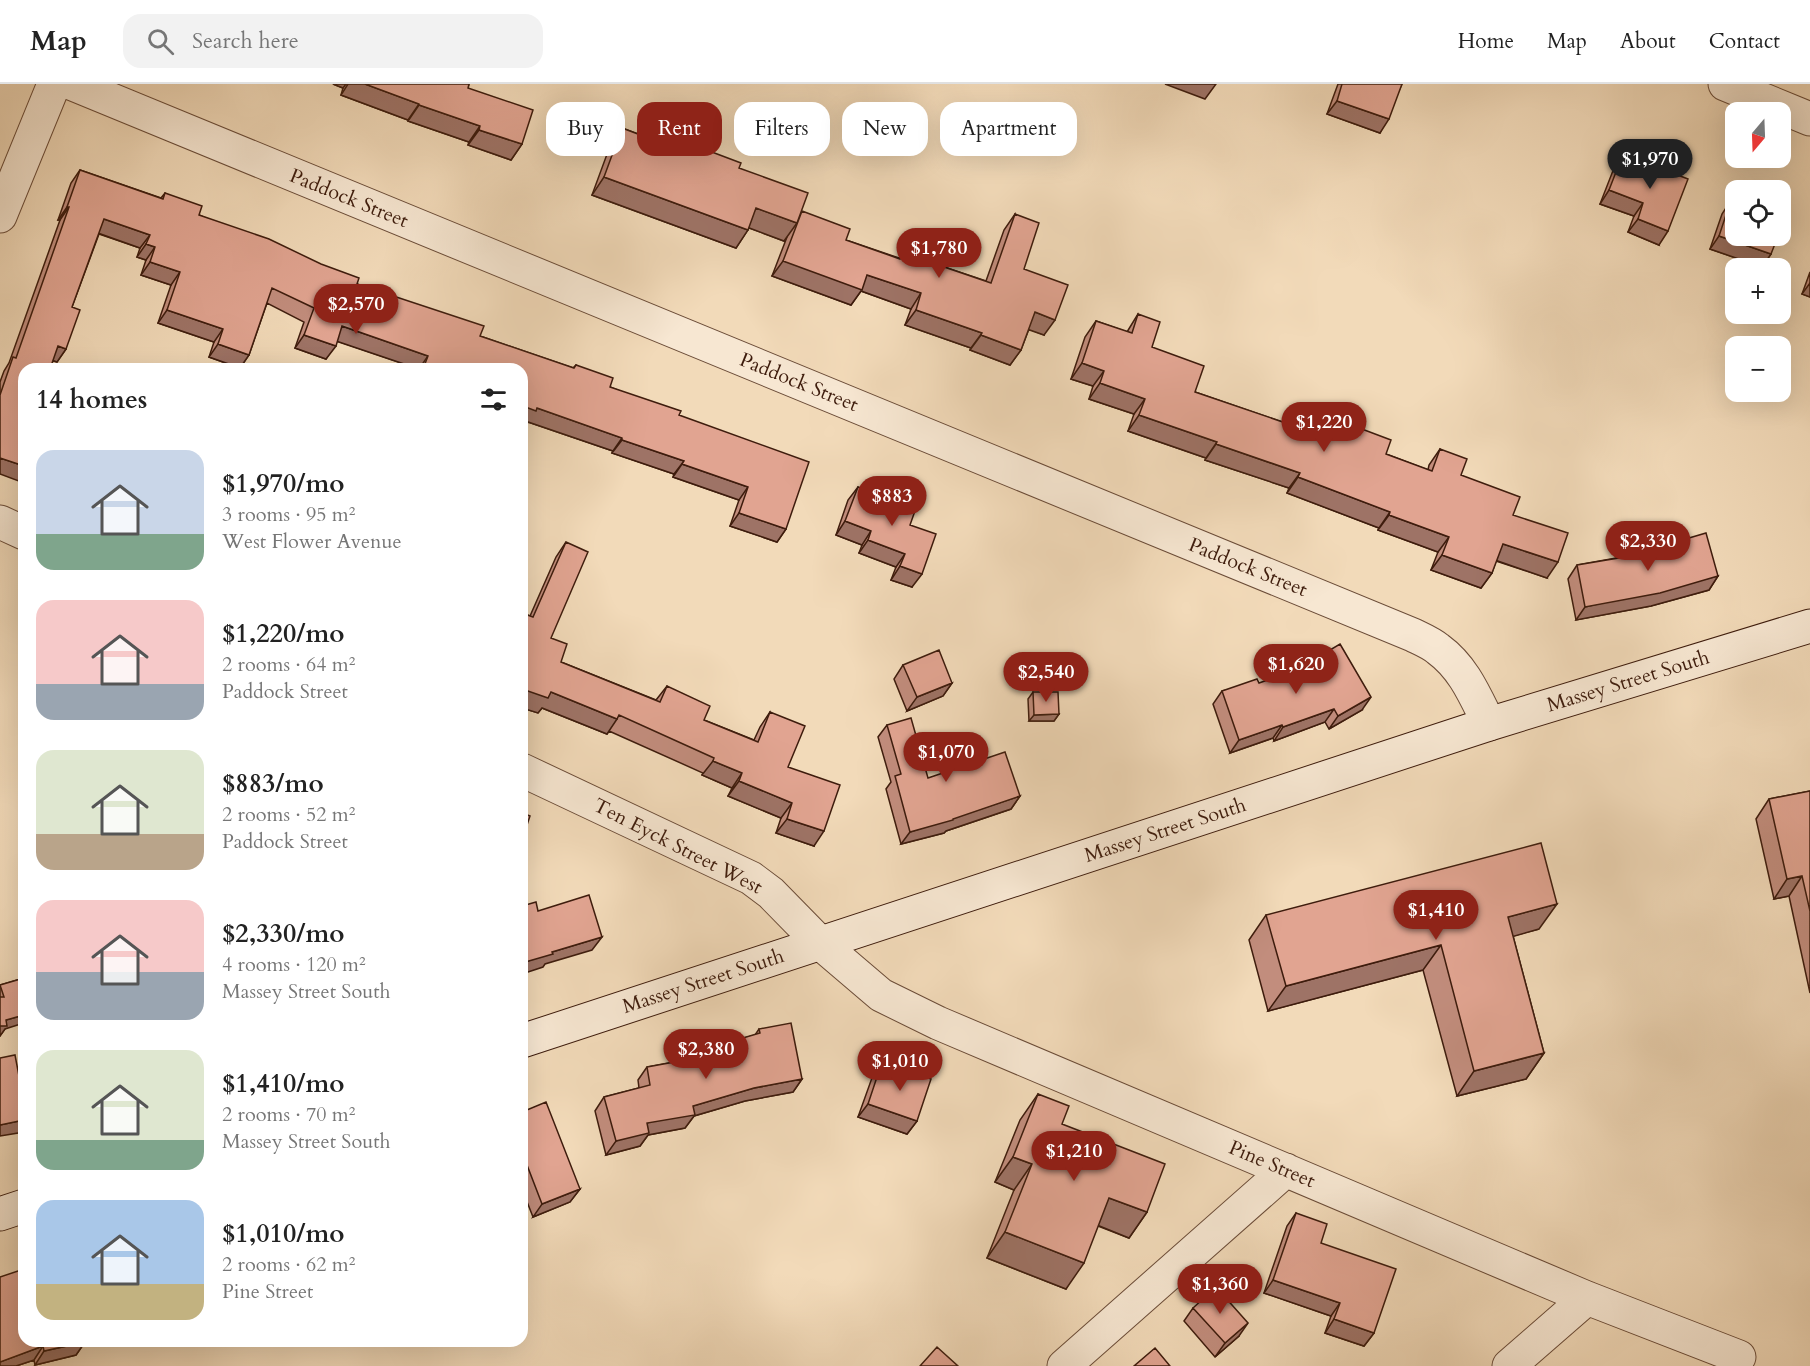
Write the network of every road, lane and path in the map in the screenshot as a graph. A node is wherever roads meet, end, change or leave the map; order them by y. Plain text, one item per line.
1 (54, 84) edge
2 (73, 84) edge
3 (1725, 84) edge
4 (1810, 119) edge
5 (0, 216) edge
6 (0, 522) edge
7 (18, 530) edge
8 (1810, 626) edge
9 (1489, 724) junction
10 (528, 773) edge
11 (820, 943) junction
12 (528, 1039) edge
13 (1287, 1170) junction
14 (18, 1208) edge
15 (0, 1214) edge
16 (1587, 1298) junction
17 (1739, 1357) dead end
18 (1064, 1366) edge
19 (1509, 1366) edge

1 - 5 street
2 - 9 street, Paddock Street
3 - 4 street
6 - 7 street
8 - 9 street, Massey Street South
9 - 11 street, Massey Street South
10 - 11 street, Ten Eyck Street West
11 - 12 street, Massey Street South
11 - 13 street, Pine Street
13 - 16 street, Pine Street
13 - 18 street
14 - 15 street
16 - 17 street, Pine Street
16 - 19 street

